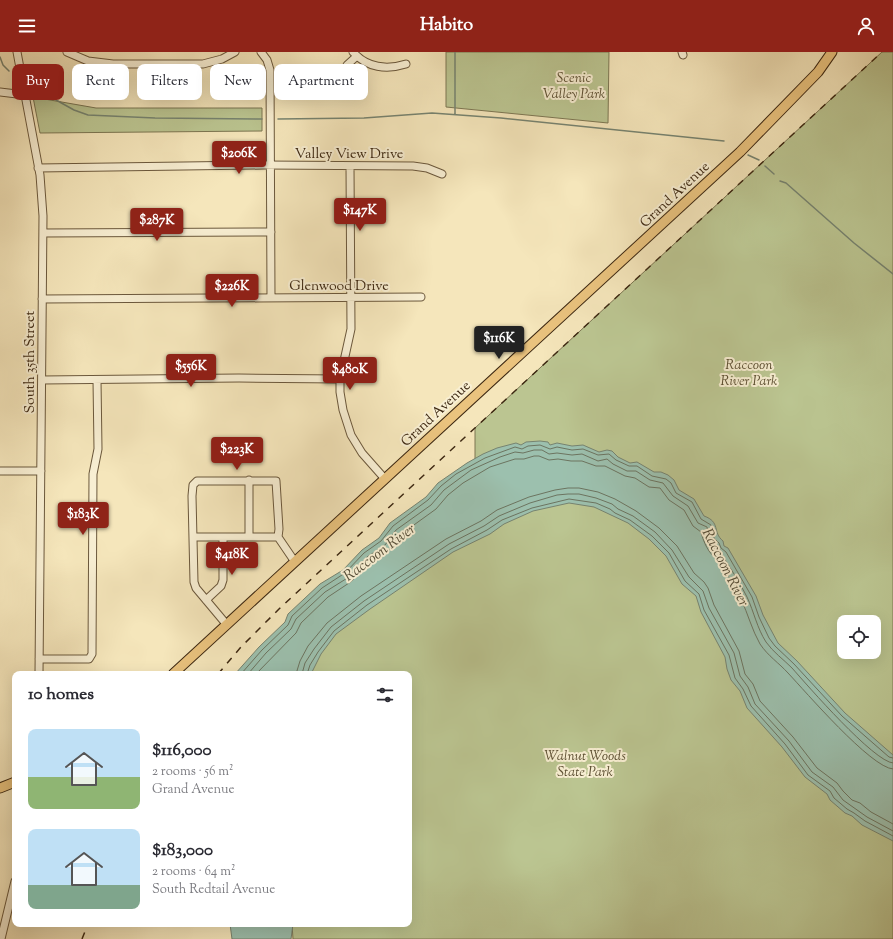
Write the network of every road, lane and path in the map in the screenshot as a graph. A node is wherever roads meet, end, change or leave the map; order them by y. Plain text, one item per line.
1 (17, 52) edge
2 (67, 52) edge
3 (235, 52) edge
4 (261, 52) edge
5 (832, 52) edge
6 (355, 54) edge
7 (19, 64) edge
8 (348, 64) edge
9 (406, 64) dead end
10 (0, 92) edge
11 (12, 93) edge
12 (26, 100) edge
13 (270, 165) junction
14 (350, 166) junction
15 (38, 168) junction
16 (442, 174) dead end
17 (270, 232) junction
18 (43, 233) junction
19 (421, 297) dead end
20 (271, 298) junction
21 (351, 298) junction
22 (42, 299) junction
23 (42, 380) junction
24 (97, 380) junction
25 (340, 380) junction
26 (0, 471) edge
27 (41, 471) junction
28 (385, 479) junction
29 (249, 480) junction
30 (223, 536) junction
31 (193, 537) junction
32 (249, 537) junction
33 (278, 537) junction
34 (295, 562) junction
35 (206, 600) junction
36 (227, 625) junction
37 (39, 659) junction
38 (39, 671) edge
39 (176, 671) edge
40 (12, 783) edge
41 (0, 788) edge
42 (12, 893) edge
43 (1, 939) edge

1 - 7 street, South 35th Street
2 - 3 street
4 - 13 street
5 - 28 main road, Grand Avenue
6 - 8 street
6 - 9 street
10 - 11 street
12 - 15 street, South 35th Street
13 - 14 street, Valley View Drive
13 - 15 street, Valley View Drive
13 - 17 street
14 - 16 street, Valley View Drive
14 - 21 street
15 - 18 street, South 35th Street
17 - 18 street
17 - 20 street
18 - 22 street, South 35th Street
19 - 21 street, Glenwood Drive
20 - 21 street, Glenwood Drive
20 - 22 street, Glenwood Drive
21 - 25 street
22 - 23 street, South 35th Street
23 - 24 street
23 - 27 street, South 35th Street
24 - 25 street
24 - 37 street
25 - 28 street
26 - 27 street
27 - 37 street, South 35th Street
28 - 34 main road, Grand Avenue
29 - 31 street
29 - 32 street
29 - 33 street
30 - 31 street
30 - 32 street
30 - 35 street
31 - 35 street
32 - 33 street
33 - 34 street
34 - 36 main road, Grand Avenue
35 - 36 street
36 - 39 main road, Grand Avenue
37 - 38 street, South 35th Street
40 - 41 main road
42 - 43 street

